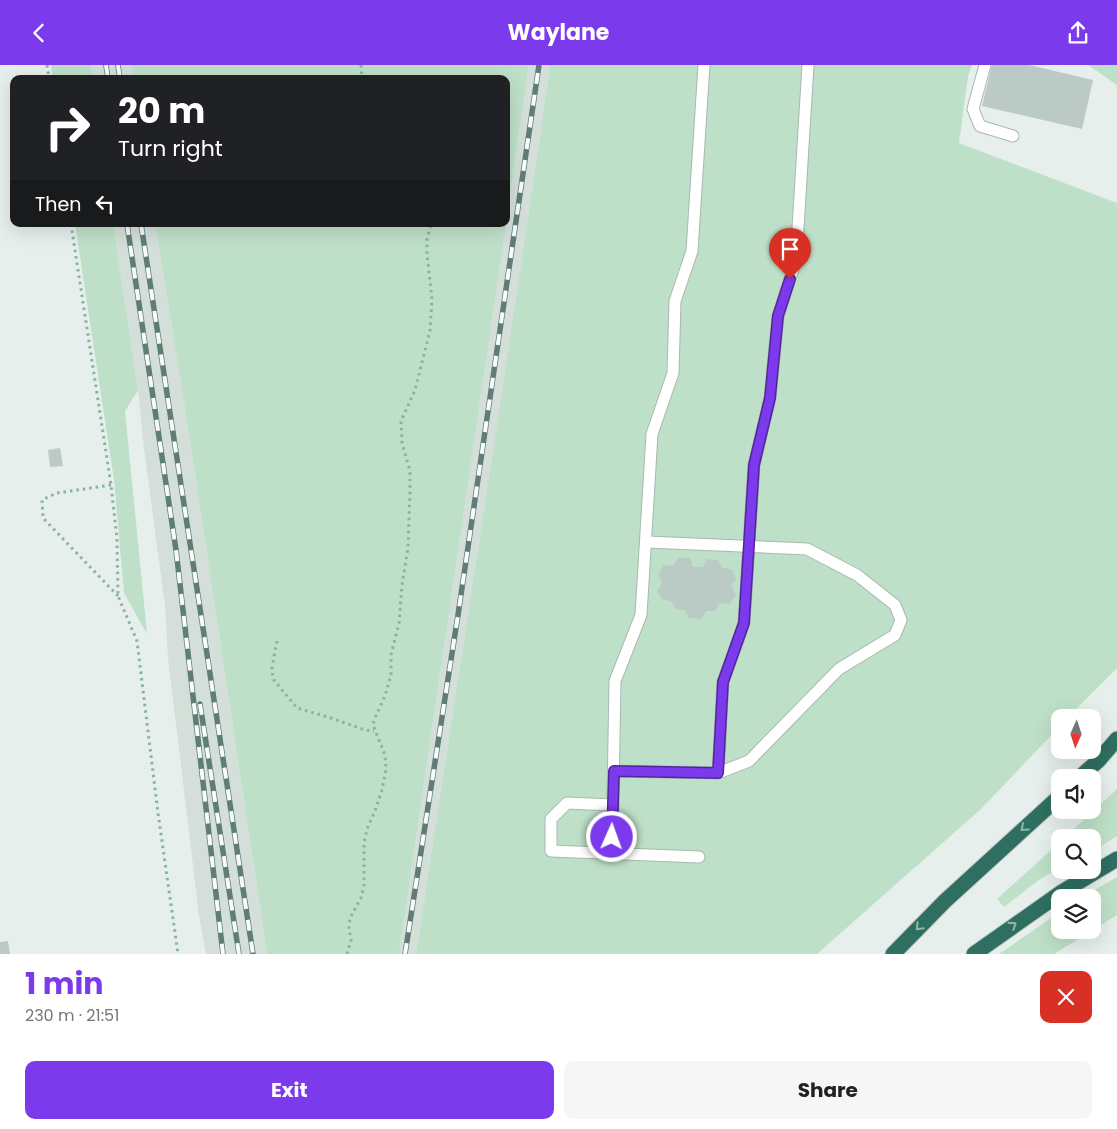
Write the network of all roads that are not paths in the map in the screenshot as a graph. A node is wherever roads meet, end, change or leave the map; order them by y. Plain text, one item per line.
1 (704, 65) edge
2 (808, 65) edge
3 (985, 65) edge
4 (1013, 136) dead end
5 (647, 542) junction
6 (748, 546) junction
7 (1117, 739) edge
8 (1117, 748) edge
9 (1098, 761) junction
10 (1089, 769) edge
11 (614, 771) junction
12 (718, 773) junction
13 (1051, 804) edge
14 (613, 805) junction
15 (612, 853) junction
16 (698, 857) dead end
17 (1117, 859) edge
18 (893, 954) edge
19 (974, 954) edge

1 - 5 lane
2 - 6 lane
3 - 4 lane
5 - 6 lane
5 - 11 lane
6 - 12 lane
6 - 12 lane
7 - 9 highway
8 - 9 highway
9 - 10 highway
11 - 12 lane
11 - 14 lane
13 -> 18 highway
14 - 15 lane
14 - 15 lane
15 - 16 lane
19 -> 17 highway

